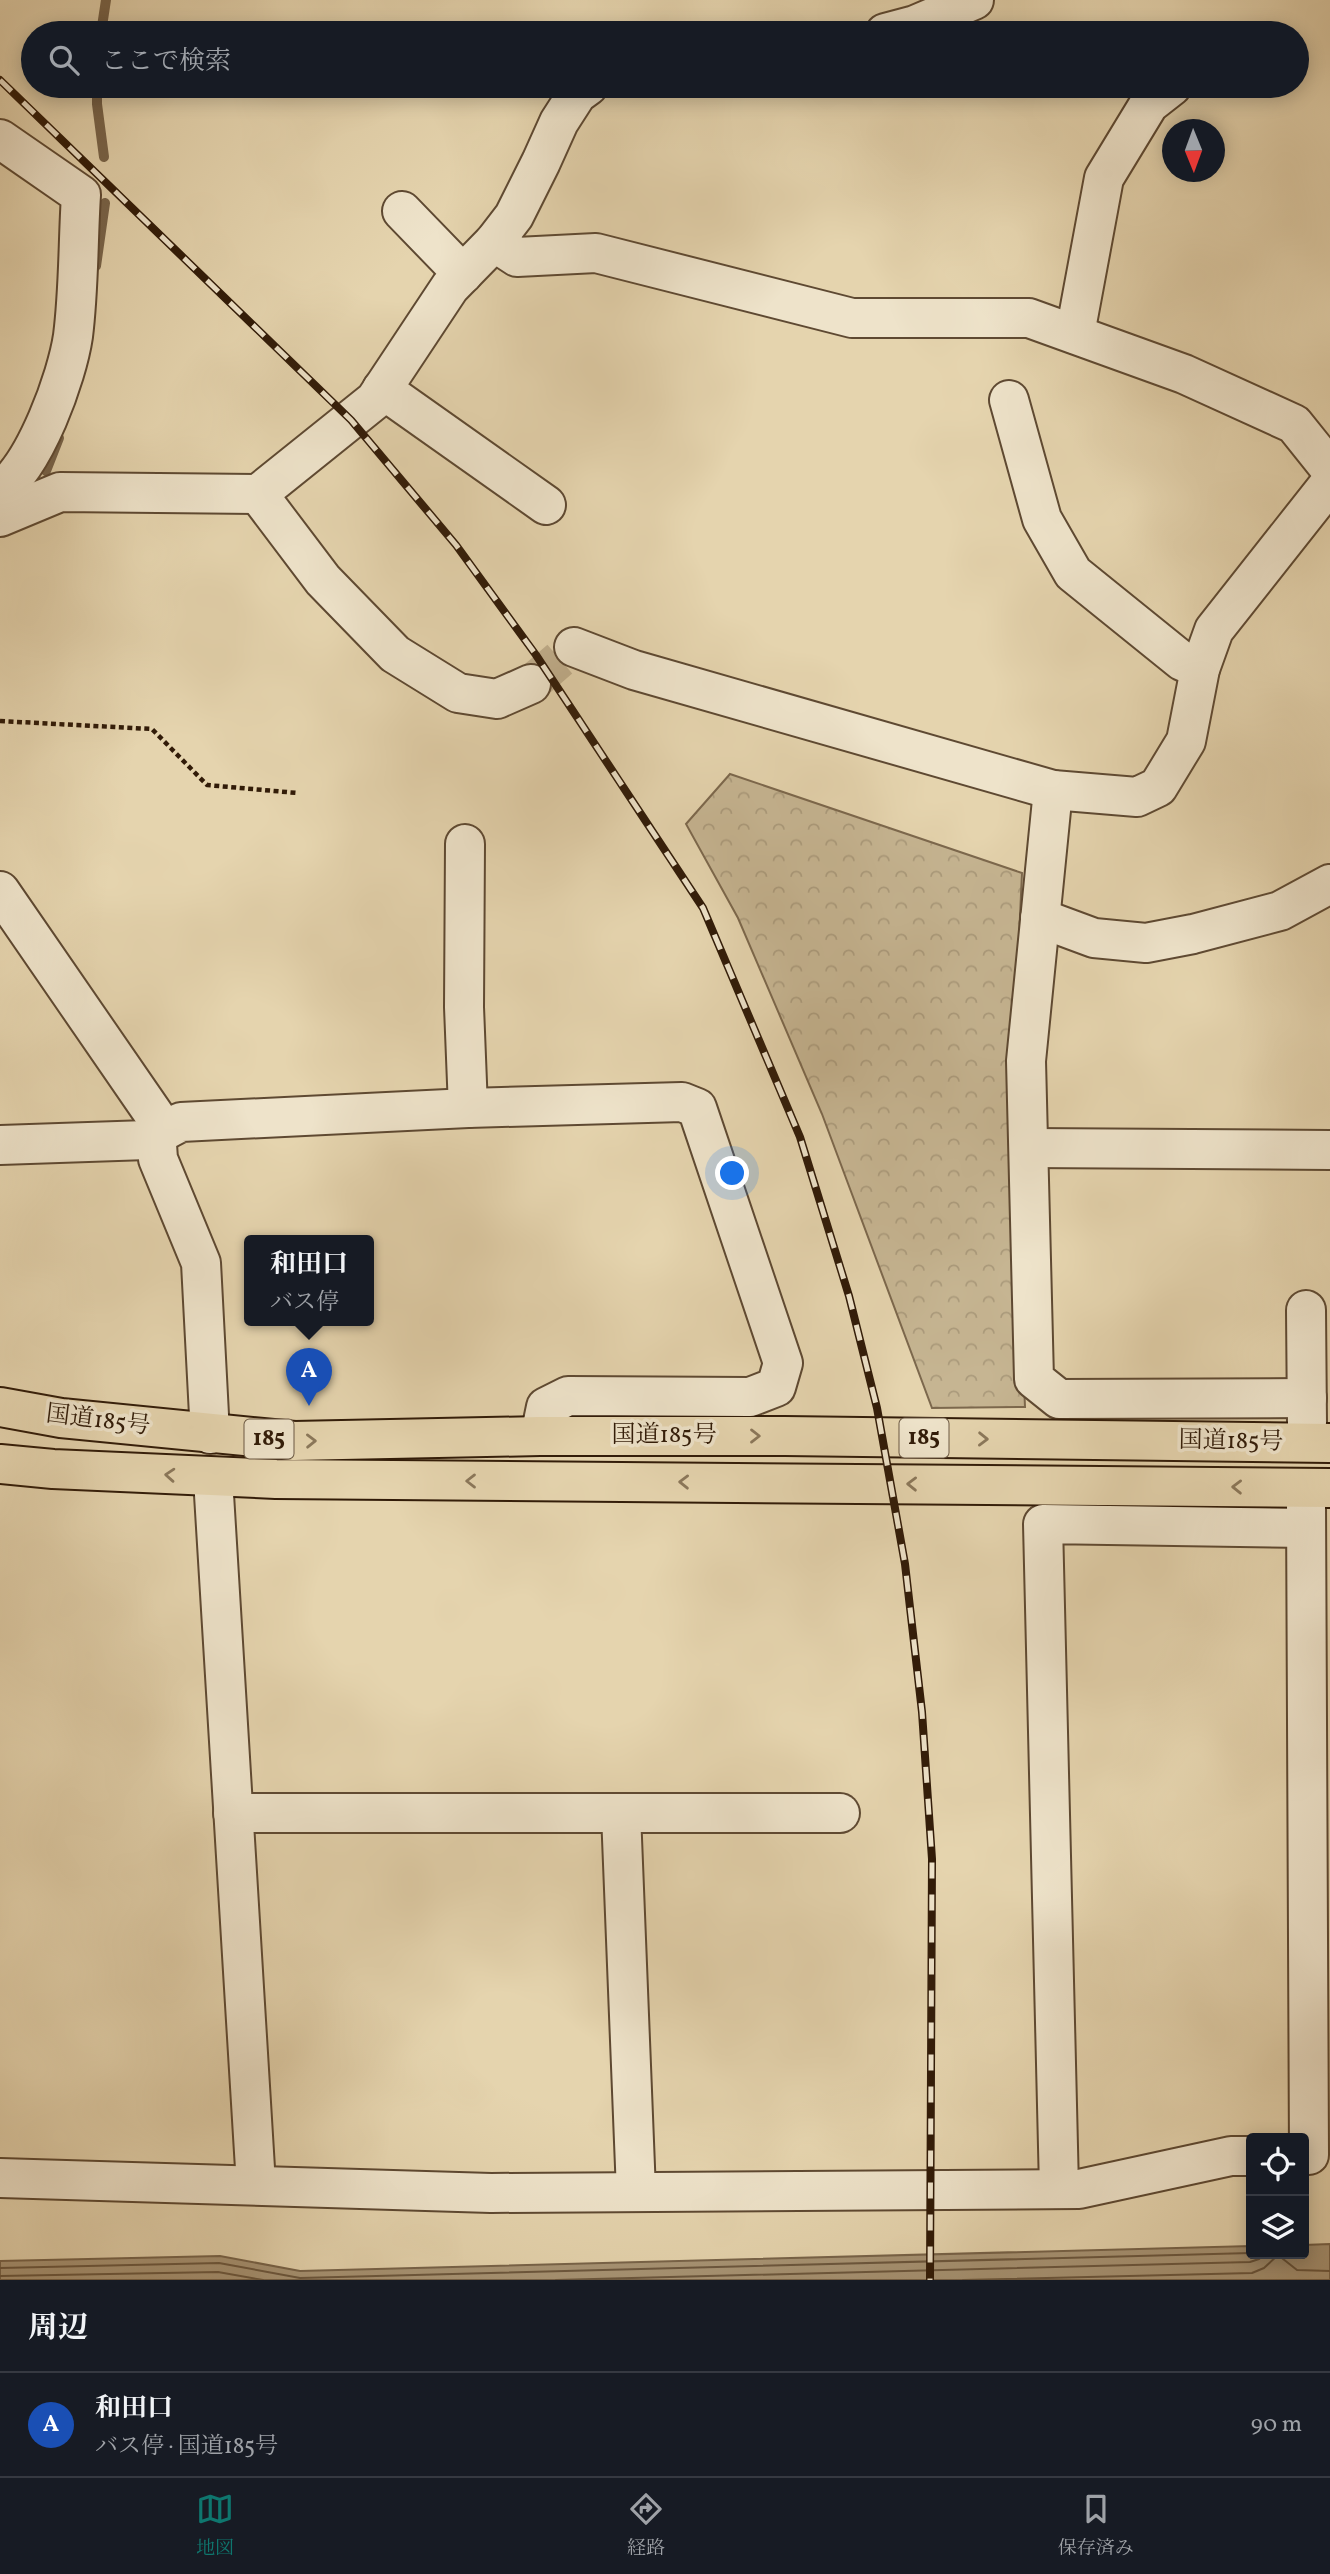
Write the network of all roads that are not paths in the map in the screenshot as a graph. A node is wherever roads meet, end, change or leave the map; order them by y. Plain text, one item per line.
1 (974, 0) edge
2 (924, 21) edge
3 (574, 98) edge
4 (1157, 98) edge
5 (0, 139) edge
6 (402, 211) dead end
7 (494, 242) junction
8 (463, 274) junction
9 (1075, 334) junction
10 (382, 389) junction
11 (1009, 400) dead end
12 (1330, 469) edge
13 (1330, 483) edge
14 (0, 490) edge
15 (258, 494) junction
16 (547, 505) dead end
17 (0, 517) edge
18 (574, 647) dead end
19 (1200, 669) junction
20 (531, 684) tunnel mouth
21 (1053, 790) junction
22 (465, 844) dead end
23 (1330, 884) edge
24 (0, 891) edge
25 (1040, 918) junction
26 (468, 1108) junction
27 (158, 1136) junction
28 (0, 1145) edge
29 (1029, 1148) junction
30 (1330, 1150) edge
31 (1306, 1310) dead end
32 (1307, 1398) junction
33 (0, 1408) edge
34 (210, 1434) junction
35 (540, 1436) junction
36 (1319, 1443) edge
37 (0, 1464) edge
38 (213, 1478) junction
39 (1318, 1488) edge
40 (1306, 1528) junction
41 (621, 1813) junction
42 (840, 1813) dead end
43 (233, 1814) junction
44 (1320, 1826) edge
45 (1314, 2155) edge
46 (1246, 2156) edge
47 (0, 2178) edge
48 (256, 2185) junction
49 (1059, 2188) junction
50 (636, 2192) junction

1 - 2 street
3 - 7 street
4 - 9 street
5 - 14 street
6 - 8 street
7 - 8 street
7 - 9 street
8 - 10 street
9 - 12 street
10 - 15 street
10 - 16 street
11 - 19 street
13 - 19 street
15 - 17 street
15 - 20 street
18 - 21 street
19 - 21 street
21 - 25 street
22 - 26 street
23 - 25 street
24 - 27 street
25 - 29 street
26 - 27 street
26 - 35 street
27 - 28 street
27 - 34 street
29 - 30 street
29 - 32 street
31 - 32 street
32 - 36 street
33 - 34 highway, 国道185号 / 185
34 -> 35 highway, 国道185号 / 185
35 -> 36 highway, 国道185号 / 185
38 -> 37 highway, 国道185号 / 185
39 -> 38 highway, 国道185号 / 185
38 - 43 street
39 - 40 street
40 - 44 street
40 - 49 street
41 - 42 street
41 - 43 street
41 - 50 street
43 - 48 street
44 - 45 street
46 - 49 street
47 - 48 street
48 - 50 street
49 - 50 street

